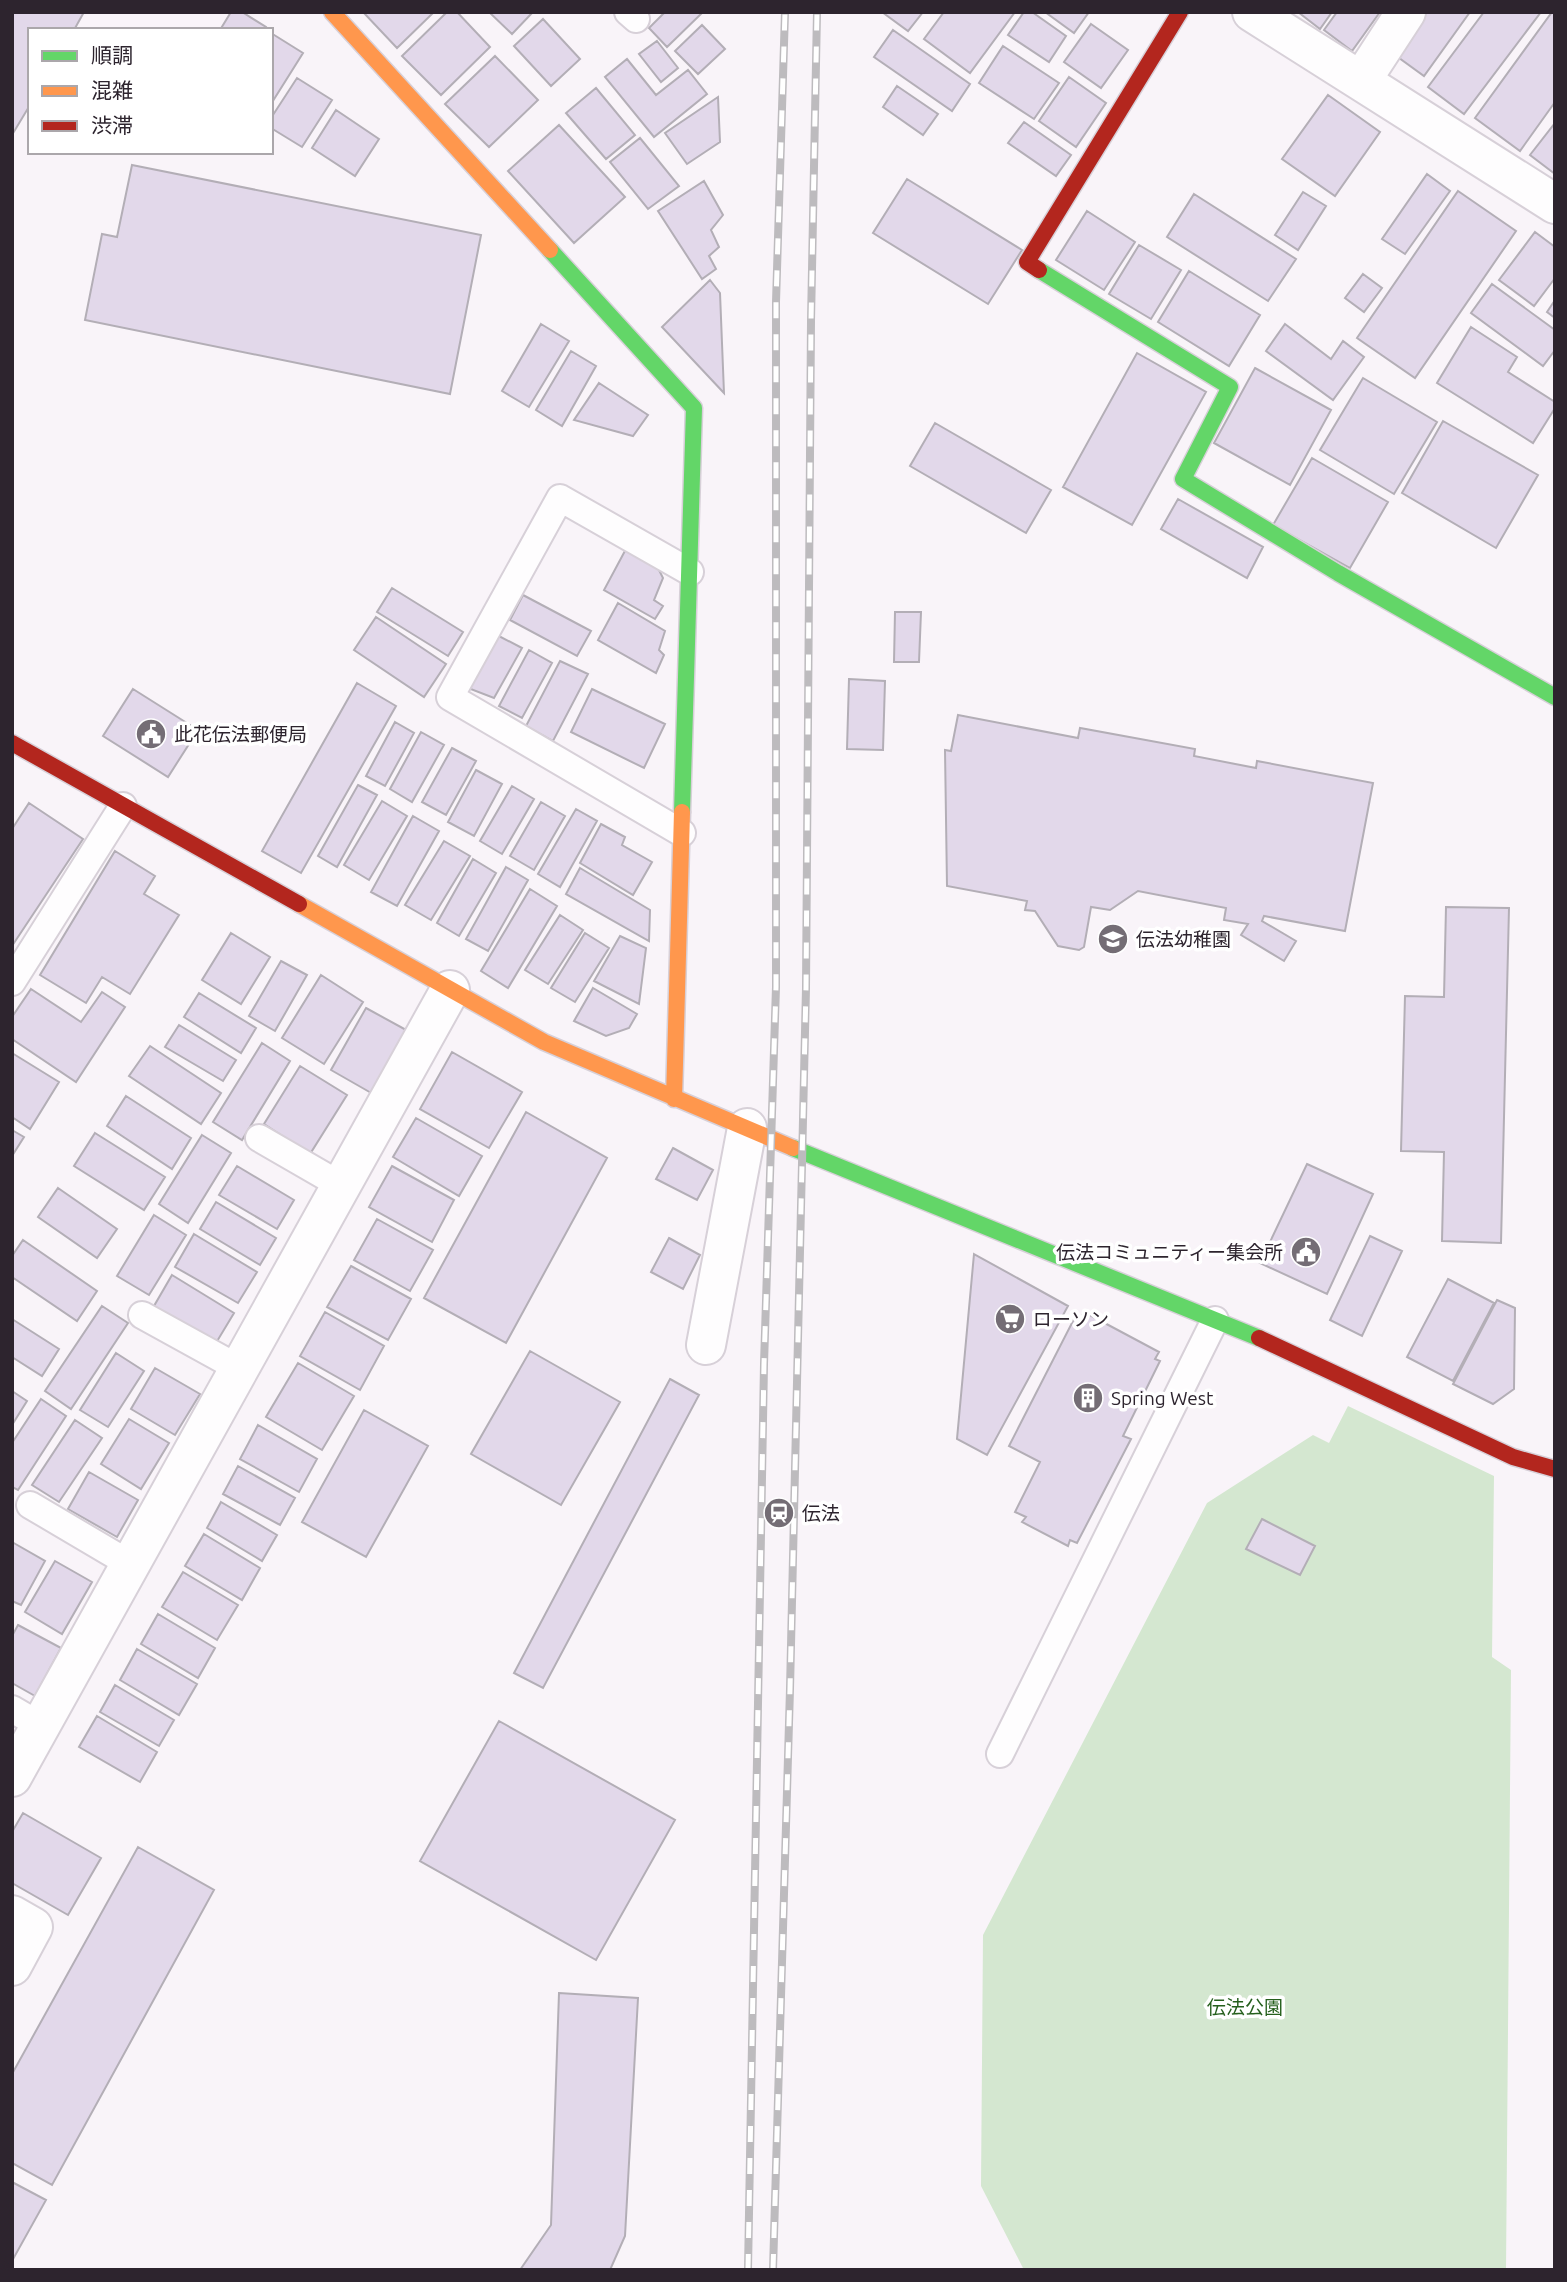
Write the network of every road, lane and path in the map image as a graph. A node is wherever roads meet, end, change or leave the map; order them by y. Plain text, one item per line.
1 (332, 12) edge
2 (1180, 12) edge
3 (1252, 12) edge
4 (1406, 12) edge
5 (1361, 81) junction
6 (1555, 204) edge
7 (690, 572) junction
8 (1555, 697) edge
9 (12, 743) edge
10 (123, 806) junction
11 (682, 833) junction
12 (12, 982) edge
13 (450, 990) junction
14 (674, 1099) junction
15 (747, 1128) junction
16 (258, 1138) dead end
17 (342, 1186) junction
18 (142, 1315) dead end
19 (1215, 1320) junction
20 (706, 1345) dead end
21 (240, 1369) junction
22 (1555, 1469) edge
23 (30, 1505) dead end
24 (130, 1564) junction
25 (27, 1717) edge
26 (1000, 1754) dead end
27 (12, 1777) edge
28 (12, 1915) edge
29 (12, 1966) edge

1 - 7 street
2 - 8 street
3 - 5 street
4 - 5 street
5 - 6 street
7 - 11 street
7 - 11 lane
9 - 10 street
10 - 12 lane
10 - 13 street
11 - 14 street
13 - 14 street
13 - 17 street
14 - 15 street
15 - 19 street
15 - 20 street
16 - 17 lane
17 - 21 street
18 - 21 lane
19 - 22 street
19 - 26 lane
21 - 24 street
23 - 24 lane
24 - 25 street
25 - 27 street
28 - 29 street

